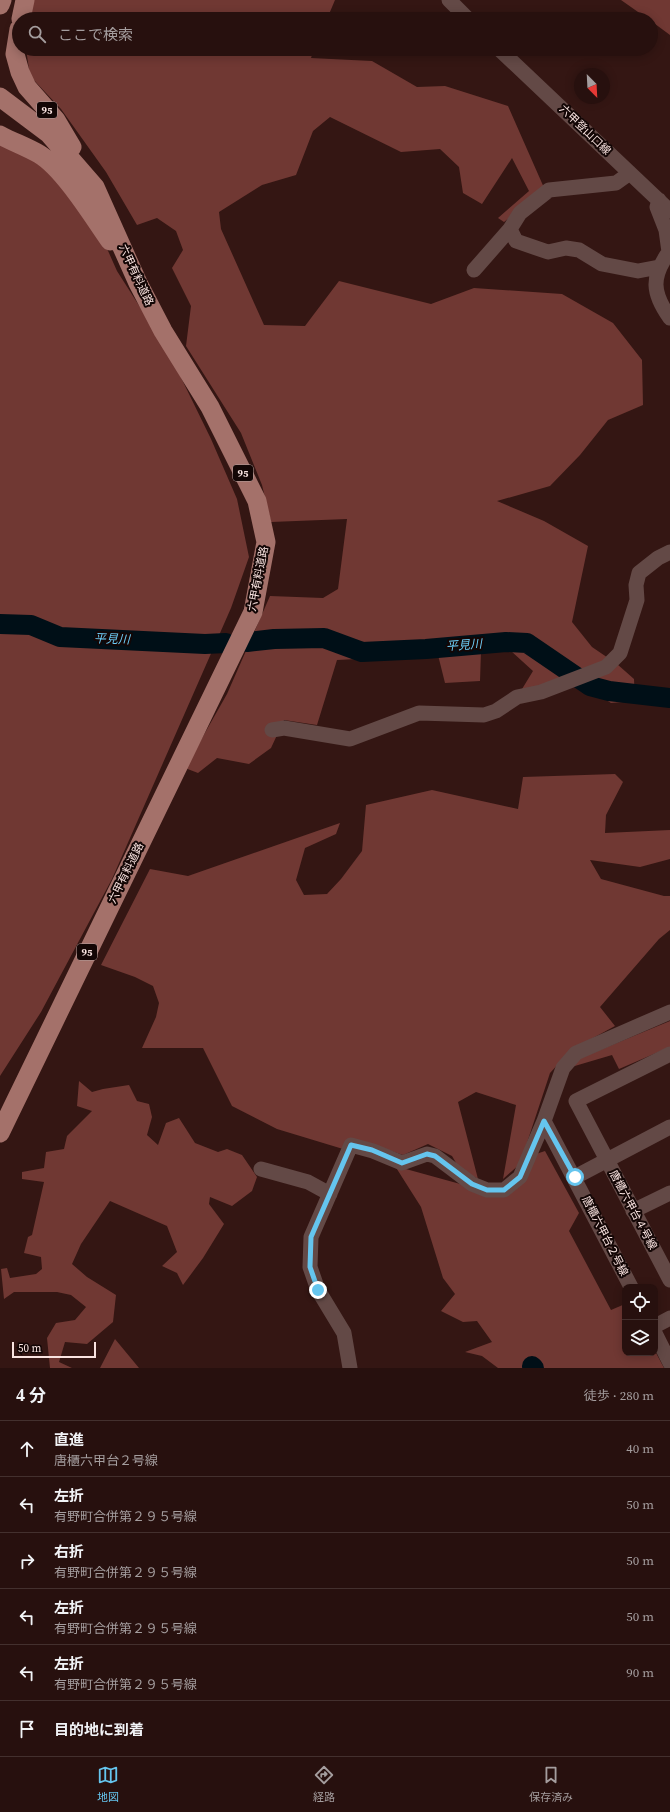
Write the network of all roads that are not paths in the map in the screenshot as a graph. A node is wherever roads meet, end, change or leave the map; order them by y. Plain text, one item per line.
1 (2, 0) edge
2 (25, 0) edge
3 (449, 0) edge
4 (0, 5) edge
5 (22, 12) edge
6 (461, 12) edge
7 (16, 56) edge
8 (506, 56) edge
9 (0, 97) edge
10 (0, 135) edge
11 (630, 173) junction
12 (95, 187) junction
13 (665, 205) edge
14 (510, 229) junction
15 (659, 267) junction
16 (474, 270) dead end
17 (138, 283) junction
18 (670, 318) edge
19 (670, 552) edge
20 (272, 730) dead end
21 (670, 1012) edge
22 (670, 1054) edge
23 (544, 1121) junction
24 (670, 1127) edge
25 (0, 1133) edge
26 (607, 1160) junction
27 (261, 1169) dead end
28 (575, 1177) junction
29 (670, 1193) edge
30 (330, 1194) junction
31 (633, 1211) junction
32 (665, 1259) edge
33 (670, 1280) edge
34 (629, 1284) edge
35 (670, 1318) edge
36 (658, 1324) edge
37 (658, 1339) edge
38 (670, 1363) edge
39 (350, 1368) edge

1 - 4 main road
2 - 5 main road
3 - 6 street
7 - 12 main road, 95
8 - 11 street, 六甲登山口線
9 - 12 main road, 六甲有料道路 / 95
10 - 17 main road, 95
11 - 13 street, 六甲登山口線
11 - 14 street
12 - 17 main road, 六甲有料道路 / 95
13 - 15 street
14 - 15 street
14 - 16 street
15 - 18 street
17 - 25 main road, 六甲有料道路 / 95
19 - 20 street
21 - 23 street
22 - 26 street
23 - 28 street, 唐櫃六甲台２号線
23 - 30 street
24 - 26 street, 唐櫃六甲台４号線
26 - 28 street, 唐櫃六甲台４号線
26 - 31 street, 唐櫃六甲台４号線
27 - 30 street
28 - 34 street, 唐櫃六甲台２号線
29 - 31 street
30 - 39 street
31 - 32 street, 唐櫃六甲台４号線
32 - 33 street, 唐櫃六甲台４号線
35 - 36 street
37 - 38 street

